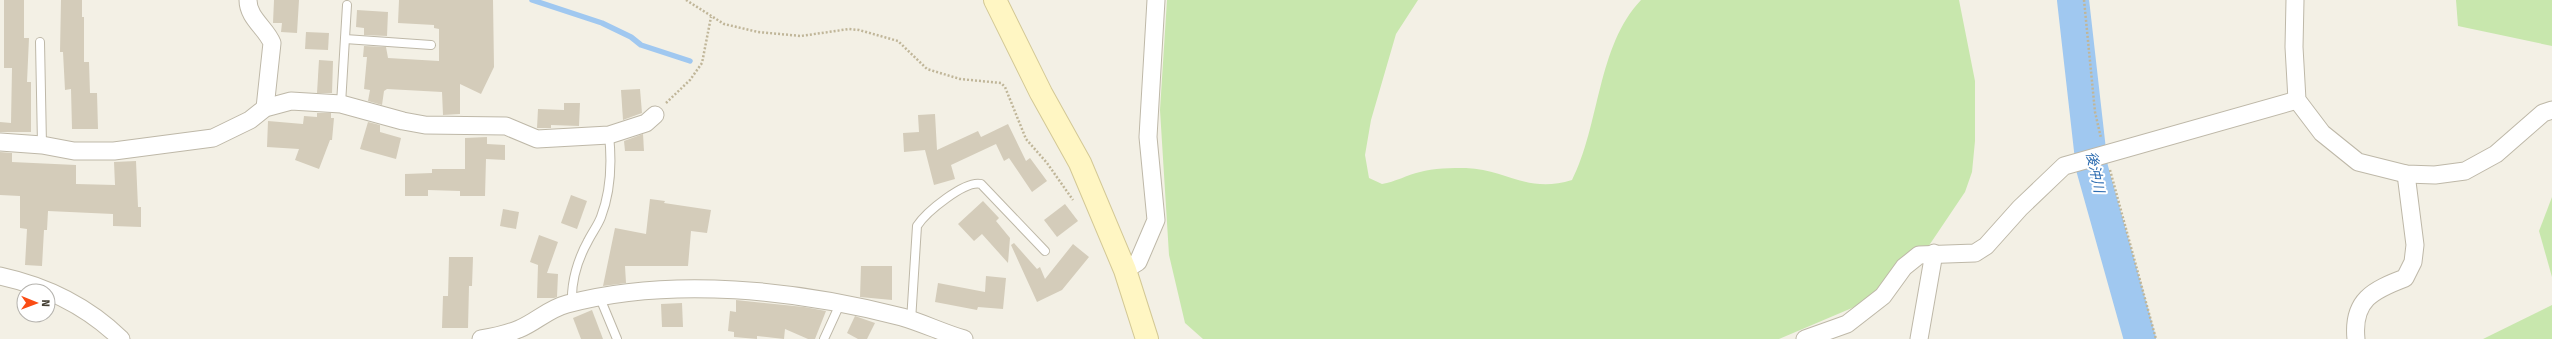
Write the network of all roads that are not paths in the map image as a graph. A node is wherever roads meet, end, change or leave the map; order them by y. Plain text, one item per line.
1 (248, 0) edge
2 (995, 0) edge
3 (1156, 0) edge
4 (2295, 0) edge
5 (347, 5) dead end
6 (345, 39) junction
7 (40, 42) dead end
8 (431, 45) dead end
9 (2297, 100) junction
10 (341, 104) junction
11 (265, 108) junction
12 (2552, 110) edge
13 (655, 115) road end
14 (609, 135) junction
15 (0, 142) edge
16 (42, 145) junction
17 (2406, 174) junction
18 (1045, 251) dead end
19 (1934, 253) junction
20 (1125, 270) junction
21 (0, 276) edge
22 (600, 298) junction
23 (572, 303) junction
24 (840, 304) junction
25 (912, 321) junction
26 (1824, 336) edge
27 (121, 339) edge
28 (481, 339) edge
29 (617, 339) edge
30 (824, 339) edge
31 (964, 339) edge
32 (1147, 339) edge
33 (1805, 339) edge
34 (1919, 339) edge
35 (2356, 339) edge

1 - 11 street
2 - 20 street
3 - 20 street
4 - 9 street
5 - 6 lane
6 - 8 lane
6 - 10 lane
7 - 16 lane
9 - 17 street
9 - 19 street
10 - 11 street
10 - 14 street
11 - 16 street
12 - 17 street
13 - 14 street
14 - 23 lane
15 - 16 street
17 - 35 street
18 - 25 lane
19 - 26 street
19 - 34 street
20 - 32 street
21 - 27 street
22 - 23 street
22 - 24 street
22 - 29 lane
23 - 28 street
24 - 25 street
24 - 30 lane
25 - 31 street
26 - 33 street

